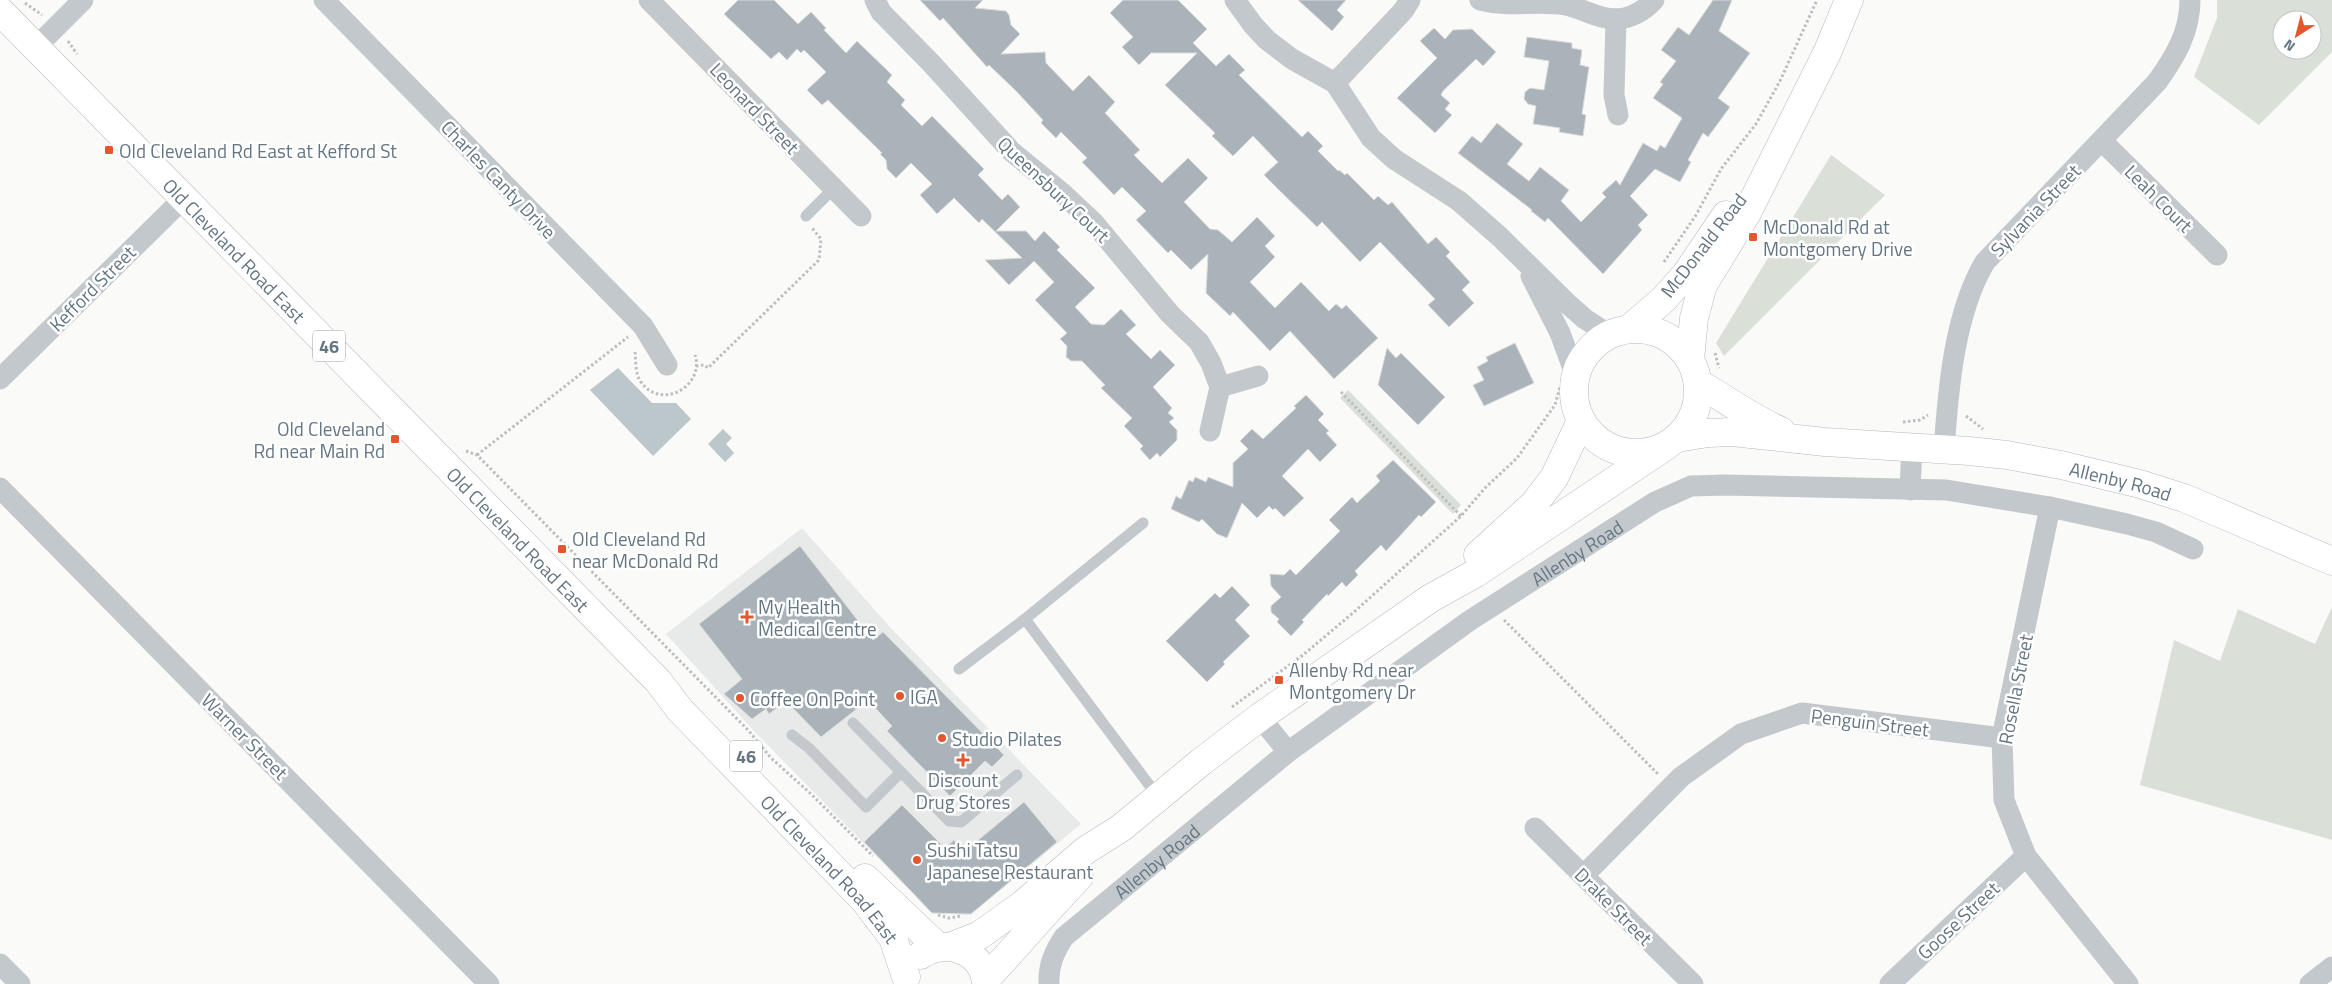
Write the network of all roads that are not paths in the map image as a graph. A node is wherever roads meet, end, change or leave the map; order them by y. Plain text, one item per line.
1 (83, 0) edge
2 (324, 0) edge
3 (650, 0) edge
4 (875, 0) edge
5 (1235, 0) edge
6 (1410, 0) edge
7 (1480, 0) edge
8 (1654, 0) edge
9 (1849, 0) edge
10 (2190, 0) edge
11 (8, 6) edge
12 (1616, 19) junction
13 (36, 47) junction
14 (1335, 83) junction
15 (1618, 115) dead end
16 (2102, 140) junction
17 (1773, 158) junction
18 (834, 188) junction
19 (184, 198) junction
20 (806, 216) road end
21 (861, 216) dead end
22 (2217, 255) dead end
23 (1524, 261) junction
24 (1617, 333) junction
25 (667, 365) dead end
26 (1694, 372) junction
27 (1258, 376) dead end
28 (1567, 376) junction
29 (0, 379) edge
30 (1220, 387) junction
31 (1581, 421) junction
32 (1210, 431) dead end
33 (1907, 434) junction
34 (1798, 438) junction
35 (1672, 442) junction
36 (1944, 450) junction
37 (0, 488) edge
38 (1910, 490) junction
39 (2050, 507) junction
40 (1143, 523) dead end
41 (2193, 549) dead end
42 (2327, 560) edge
43 (1431, 598) junction
44 (1025, 620) junction
45 (959, 669) dead end
46 (658, 681) junction
47 (1260, 717) junction
48 (853, 723) dead end
49 (792, 735) dead end
50 (2002, 738) junction
51 (1288, 752) junction
52 (901, 772) junction
53 (1017, 775) dead end
54 (1158, 798) junction
55 (1121, 828) junction
56 (1535, 828) dead end
57 (2026, 856) junction
58 (1584, 875) junction
59 (945, 947) junction
60 (0, 964) edge
61 (2332, 967) edge
62 (906, 981) edge
63 (986, 981) edge
64 (20, 984) edge
65 (489, 984) edge
66 (1049, 984) edge
67 (1693, 984) edge
68 (1890, 984) edge
69 (2128, 984) edge
70 (2310, 984) edge

1 - 13 street
2 - 25 street, Charles Canty Drive
3 - 18 street, Leonard Street
4 - 30 street, Queensbury Court
5 - 14 street
6 - 14 street
7 - 12 street
8 - 12 street
9 - 17 main road, McDonald Road
10 - 16 street, Sylvania Street
11 - 13 main road, Old Cleveland Road East / 46
12 - 15 street
13 - 19 main road, Old Cleveland Road East / 46
14 - 23 street
16 - 22 street, Leah Court
16 - 36 street, Sylvania Street
17 - 24 main road, McDonald Road
17 - 26 main road, McDonald Road
18 - 20 lane
18 - 21 street, Leonard Street
19 - 29 street, Kefford Street
19 - 46 main road, Old Cleveland Road East / 46
23 - 24 street
23 - 28 street
24 - 26 main road
24 - 28 main road
26 - 34 main road, Allenby Road
26 - 35 main road
27 - 30 street
28 - 31 main road
30 - 32 street
31 - 35 main road
31 - 43 main road, Allenby Road
33 - 34 main road, Allenby Road
33 - 36 main road, Allenby Road
33 - 38 street
34 - 35 main road, Allenby Road
35 - 43 main road, Allenby Road
36 - 42 main road, Allenby Road
37 - 65 street, Warner Street
38 - 39 street, Allenby Road
38 - 51 street, Allenby Road
39 - 41 street, Allenby Road
39 - 50 street, Rosella Street
40 - 44 lane
43 - 47 main road, Allenby Road
44 - 45 lane
44 - 54 lane
46 - 59 main road, Old Cleveland Road East / 46
46 - 62 main road, Old Cleveland Road East / 46
47 - 51 street
47 - 54 main road, Allenby Road
48 - 52 lane
49 - 52 lane
50 - 57 street, Rosella Street
50 - 58 street, Penguin Street
51 - 66 street, Allenby Road
52 - 53 lane
54 - 55 main road, Allenby Road
55 - 59 main road, Allenby Road
55 - 63 main road, Allenby Road
56 - 58 street, Drake Street
57 - 68 street, Goose Street
57 - 69 street, Rosella Street
58 - 67 street, Drake Street
59 - 62 main road, 46
59 - 63 main road, 46
60 - 64 street
61 - 70 street

